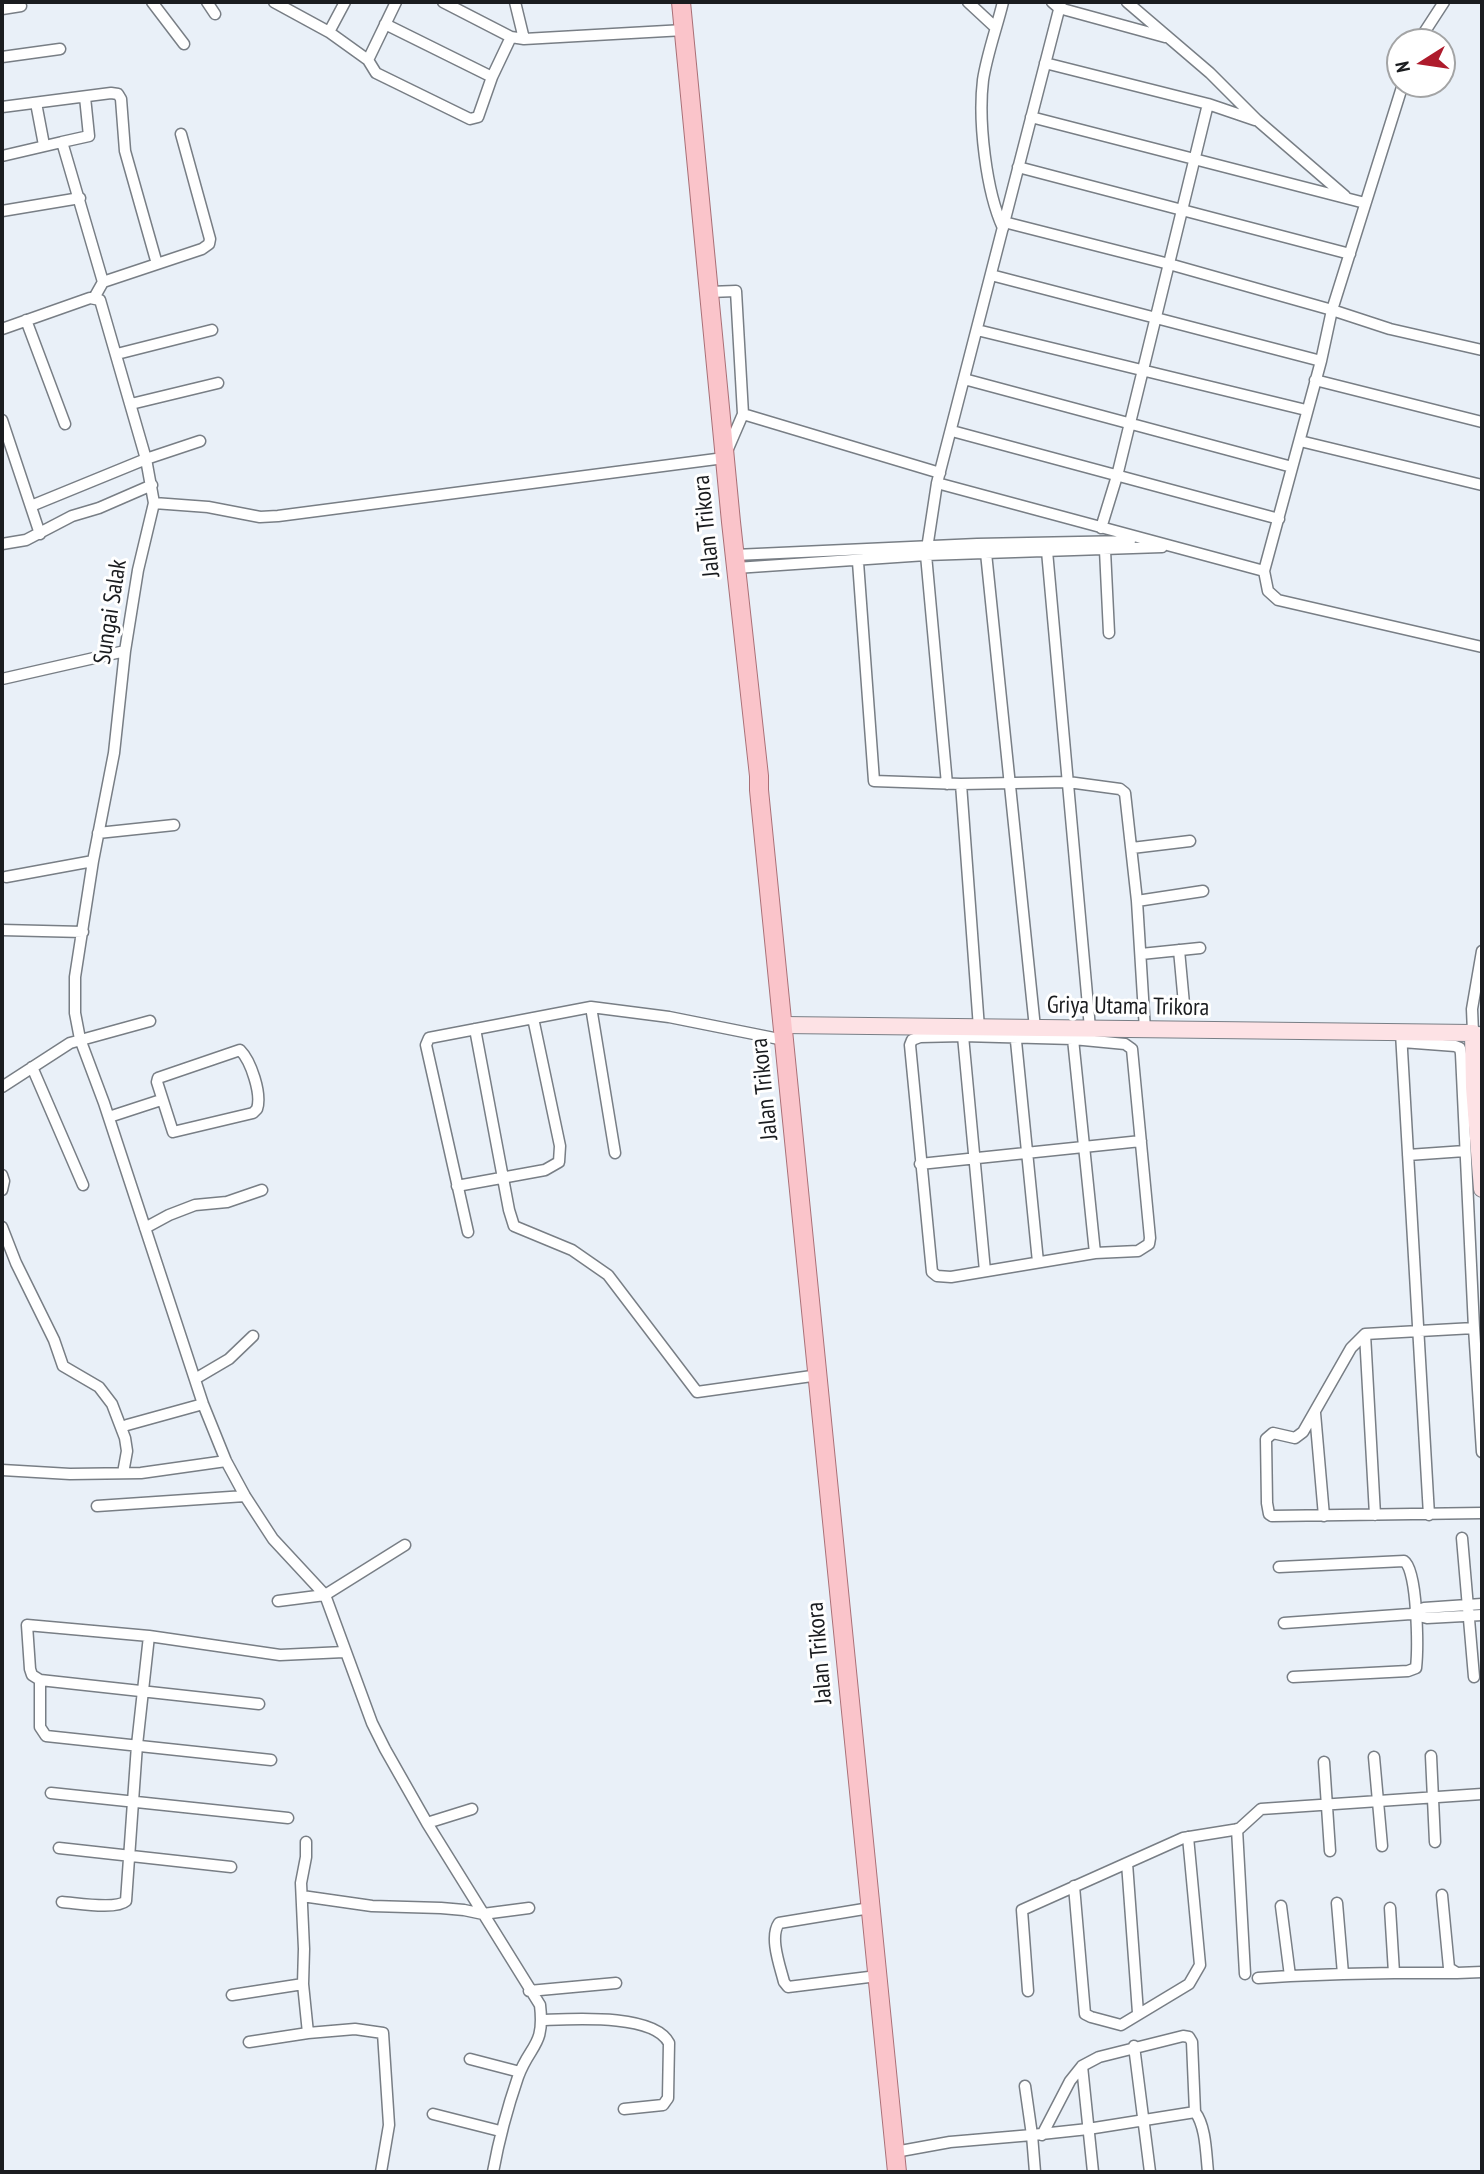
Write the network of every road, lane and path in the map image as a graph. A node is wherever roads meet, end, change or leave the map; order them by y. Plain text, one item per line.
1 (152, 2) edge
2 (207, 2) edge
3 (274, 2) edge
4 (345, 2) edge
5 (396, 2) edge
6 (443, 2) edge
7 (515, 2) edge
8 (681, 2) edge
9 (968, 2) edge
10 (1003, 2) edge
11 (1127, 2) edge
12 (1444, 2) edge
13 (1057, 4) edge
14 (21, 6) dead end
15 (292, 7) edge
16 (2, 9) edge
17 (215, 14) dead end
18 (385, 24) junction
19 (996, 28) junction
20 (1427, 28) edge
21 (684, 30) junction
22 (329, 32) junction
23 (511, 37) junction
24 (1169, 37) junction
25 (524, 39) junction
26 (184, 44) dead end
27 (60, 49) dead end
28 (2, 57) edge
29 (368, 60) junction
30 (1045, 63) junction
31 (492, 77) junction
32 (85, 97) junction
33 (1399, 98) edge
34 (36, 103) junction
35 (1208, 104) junction
36 (2, 107) edge
37 (1031, 117) junction
38 (1257, 120) junction
39 (181, 134) dead end
40 (62, 142) junction
41 (44, 145) junction
42 (2, 156) edge
43 (1195, 159) junction
44 (1018, 167) junction
45 (80, 198) junction
46 (1347, 198) junction
47 (1365, 203) junction
48 (1182, 210) junction
49 (2, 211) edge
50 (1004, 225) junction
51 (1350, 254) junction
52 (157, 264) junction
53 (1169, 264) junction
54 (991, 275) junction
55 (103, 282) junction
56 (709, 292) junction
57 (94, 298) junction
58 (1332, 310) junction
59 (1156, 317) junction
60 (26, 320) junction
61 (2, 329) edge
62 (212, 330) dead end
63 (977, 330) junction
64 (1482, 350) edge
65 (117, 354) junction
66 (1321, 360) junction
67 (1143, 369) junction
68 (964, 379) junction
69 (1315, 380) junction
70 (218, 383) dead end
71 (131, 404) junction
72 (1306, 410) junction
73 (743, 414) junction
74 (2, 420) edge
75 (1130, 422) junction
76 (1482, 422) edge
77 (65, 424) dead end
78 (952, 430) junction
79 (200, 441) dead end
80 (1300, 441) junction
81 (724, 458) junction
82 (146, 459) junction
83 (1292, 467) junction
84 (1117, 476) junction
85 (938, 478) junction
86 (152, 485) junction
87 (1482, 485) edge
88 (154, 503) junction
89 (31, 506) junction
90 (1279, 519) junction
91 (1101, 528) junction
92 (40, 534) junction
93 (1154, 541) junction
94 (2, 544) edge
95 (1179, 547) junction
96 (1105, 550) junction
97 (926, 551) junction
98 (1046, 551) junction
99 (986, 552) junction
100 (735, 561) junction
101 (858, 562) junction
102 (1264, 570) junction
103 (1109, 633) dead end
104 (1482, 648) edge
105 (125, 651) junction
106 (2, 679) edge
107 (1011, 782) junction
108 (1068, 782) junction
109 (947, 784) junction
110 (961, 784) junction
111 (174, 825) dead end
112 (98, 833) junction
113 (1190, 841) dead end
114 (1132, 848) junction
115 (93, 861) junction
116 (6, 877) dead end
117 (1203, 891) dead end
118 (1138, 901) junction
119 (2, 930) edge
120 (83, 932) junction
121 (1200, 948) dead end
122 (1179, 950) junction
123 (1482, 951) edge
124 (1141, 954) junction
125 (1173, 1004) dead end
126 (591, 1007) junction
127 (533, 1018) junction
128 (150, 1021) dead end
129 (979, 1028) junction
130 (1035, 1028) junction
131 (1090, 1028) junction
132 (475, 1029) junction
133 (1145, 1030) junction
134 (784, 1032) junction
135 (1016, 1033) junction
136 (1477, 1033) edge
137 (963, 1036) junction
138 (1401, 1037) junction
139 (1073, 1038) junction
140 (80, 1039) junction
141 (32, 1067) junction
142 (3, 1082) edge
143 (1478, 1087) edge
144 (162, 1100) junction
145 (109, 1117) junction
146 (1480, 1138) edge
147 (1141, 1141) junction
148 (1084, 1147) junction
149 (1465, 1151) junction
150 (615, 1153) dead end
151 (1028, 1153) junction
152 (1408, 1154) junction
153 (974, 1158) junction
154 (920, 1164) junction
155 (2, 1175) edge
156 (503, 1177) junction
157 (83, 1185) dead end
158 (457, 1186) junction
159 (1482, 1189) edge
160 (2, 1190) edge
161 (262, 1190) dead end
162 (2, 1227) edge
163 (145, 1228) junction
164 (468, 1232) dead end
165 (1095, 1253) junction
166 (1038, 1262) junction
167 (985, 1271) junction
168 (1474, 1328) junction
169 (1419, 1330) junction
170 (1365, 1334) junction
171 (253, 1336) dead end
172 (818, 1376) junction
173 (195, 1379) junction
174 (203, 1404) junction
175 (1315, 1413) junction
176 (127, 1425) dead end
177 (1482, 1452) edge
178 (226, 1461) junction
179 (2, 1470) edge
180 (123, 1473) junction
181 (244, 1496) junction
182 (96, 1506) dead end
183 (1482, 1513) edge
184 (1429, 1514) junction
185 (1375, 1515) junction
186 (1324, 1516) junction
187 (1462, 1538) dead end
188 (405, 1545) dead end
189 (1279, 1567) dead end
190 (325, 1595) junction
191 (278, 1601) dead end
192 (1482, 1604) edge
193 (1469, 1611) junction
194 (1414, 1614) junction
195 (1482, 1615) edge
196 (1284, 1623) dead end
197 (149, 1636) junction
198 (344, 1652) junction
199 (1293, 1677) dead end
200 (1474, 1677) dead end
201 (40, 1680) junction
202 (144, 1690) junction
203 (259, 1704) dead end
204 (137, 1745) junction
205 (1431, 1756) dead end
206 (1374, 1757) dead end
207 (271, 1760) dead end
208 (1324, 1762) dead end
209 (51, 1793) dead end
210 (1482, 1794) edge
211 (1433, 1797) junction
212 (1377, 1800) junction
213 (134, 1802) junction
214 (1328, 1803) junction
215 (472, 1809) dead end
216 (288, 1818) dead end
217 (427, 1823) junction
218 (1237, 1829) junction
219 (1188, 1837) junction
220 (306, 1842) dead end
221 (1436, 1842) dead end
222 (1382, 1846) dead end
223 (59, 1848) dead end
224 (1330, 1851) dead end
225 (131, 1856) junction
226 (1127, 1863) junction
227 (231, 1867) dead end
228 (1074, 1886) junction
229 (1442, 1895) dead end
230 (302, 1896) junction
231 (62, 1902) dead end
232 (1337, 1903) dead end
233 (1281, 1906) dead end
234 (529, 1908) dead end
235 (870, 1908) junction
236 (1390, 1908) dead end
237 (483, 1914) junction
238 (1482, 1972) edge
239 (1394, 1973) junction
240 (1457, 1973) junction
241 (1245, 1974) dead end
242 (1343, 1975) junction
243 (877, 1976) junction
244 (1290, 1976) junction
245 (1258, 1978) dead end
246 (616, 1983) dead end
247 (303, 1984) junction
248 (529, 1991) junction
249 (1028, 1991) dead end
250 (232, 1995) dead end
251 (1138, 2013) junction
252 (542, 2020) junction
253 (308, 2033) junction
254 (250, 2042) dead end
255 (1134, 2046) junction
256 (470, 2059) dead end
257 (1082, 2066) junction
258 (520, 2072) junction
259 (1026, 2086) dead end
260 (624, 2109) dead end
261 (1195, 2112) junction
262 (433, 2114) dead end
263 (1142, 2119) junction
264 (1088, 2129) junction
265 (500, 2131) junction
266 (1037, 2135) junction
267 (895, 2152) junction
268 (381, 2172) edge
269 (493, 2172) edge
270 (897, 2172) edge
271 (1035, 2172) edge
272 (1093, 2172) edge
273 (1150, 2172) edge
274 (1208, 2172) edge

1 - 26 street
2 - 17 street
3 - 15 street
4 - 22 street
5 - 18 street
6 - 23 street
7 - 25 street
8 - 21 main road, Jalan Trikora
9 - 19 street
10 - 19 street
11 - 24 street
12 - 20 street
13 - 24 street
13 - 30 street
14 - 16 street
15 - 22 street
18 - 29 street
18 - 31 street
19 - 50 street
21 - 25 street
21 - 56 main road, Jalan Trikora
22 - 29 street
23 - 25 street
23 - 31 street
24 - 38 street
27 - 28 street
29 - 31 street
30 - 35 street
30 - 37 street
32 - 34 street
32 - 40 street
32 - 52 street
33 - 47 street
34 - 36 street
34 - 41 street
35 - 38 street
35 - 43 street
37 - 43 street
37 - 44 street
38 - 46 street
39 - 52 street
40 - 41 street
40 - 45 street
41 - 42 street
43 - 46 street
43 - 48 street
44 - 48 street
44 - 50 street
45 - 49 street
45 - 55 street
46 - 47 street
47 - 51 street
48 - 51 street
48 - 53 street
50 - 53 street
50 - 54 street
51 - 58 street
52 - 55 street
53 - 58 street
53 - 59 street
54 - 59 street
54 - 63 street
55 - 57 street
56 - 73 street
56 - 81 main road, Jalan Trikora
57 - 60 street
57 - 65 street, Sungai Salak
58 - 64 street
58 - 66 street
59 - 66 street
59 - 67 street
60 - 61 street
60 - 77 street
62 - 65 street
63 - 67 street
63 - 68 street
65 - 71 street, Sungai Salak
66 - 69 street
67 - 72 street
67 - 75 street
68 - 75 street
68 - 78 street
69 - 72 street
69 - 76 street
70 - 71 street
71 - 82 street, Sungai Salak
72 - 80 street
73 - 81 street
73 - 85 street
74 - 89 street
75 - 83 street
75 - 84 street
78 - 84 street
78 - 85 street
79 - 82 street
80 - 83 street
80 - 87 street
81 - 88 street
81 - 100 main road, Jalan Trikora
82 - 86 street, Sungai Salak
82 - 89 street
83 - 90 street
84 - 90 street
84 - 91 street
85 - 91 street
85 - 97 street
86 - 88 street, Sungai Salak
86 - 92 street
88 - 105 street, Sungai Salak
89 - 92 street
90 - 102 street
91 - 93 street
92 - 94 street
93 - 95 street
93 - 97 street
95 - 96 street
95 - 102 street
96 - 98 street
96 - 103 street
97 - 99 street
97 - 100 street
97 - 101 street
97 - 109 street
98 - 99 street
98 - 108 street
99 - 107 street
100 - 101 street
100 - 134 main road, Jalan Trikora
101 - 109 street
102 - 104 street
105 - 106 street
105 - 112 street, Sungai Salak
107 - 108 street
107 - 110 street
107 - 130 street
108 - 114 street
108 - 131 street
109 - 110 street
110 - 129 street
111 - 112 street
112 - 115 street, Sungai Salak
113 - 114 street
114 - 118 street
115 - 116 street
115 - 120 street, Sungai Salak
117 - 118 street
118 - 124 street
119 - 120 street
120 - 140 street, Sungai Salak
121 - 122 street
122 - 124 street
122 - 125 street
123 - 136 street
124 - 133 street
126 - 127 street
126 - 134 street
126 - 150 street
127 - 132 street
127 - 156 street
128 - 140 street
129 - 134 street, Griya Utama Trikora
129 - 135 street, Griya Utama Trikora
130 - 131 street, Griya Utama Trikora
130 - 135 street, Griya Utama Trikora
131 - 133 street, Griya Utama Trikora
132 - 156 street
132 - 158 street
133 - 138 street, Griya Utama Trikora
134 - 172 main road, Jalan Trikora
135 - 137 street
135 - 139 street
135 - 151 street
136 - 138 street, Griya Utama Trikora
136 - 143 street
137 - 153 street
137 - 154 street
138 - 149 street
138 - 152 street
139 - 147 street
139 - 148 street
140 - 141 street
140 - 145 street, Sungai Salak
141 - 142 street
141 - 157 street
143 - 146 street
144 - 144 street
144 - 145 street
145 - 163 street, Sungai Salak
146 - 159 street
147 - 148 street
147 - 165 street
148 - 151 street
148 - 165 street
149 - 152 street
149 - 168 street
151 - 153 street
151 - 166 street
152 - 169 street
153 - 154 street
153 - 167 street
154 - 167 street
155 - 160 street
156 - 158 street
156 - 172 street
158 - 164 street
161 - 163 street
162 - 180 street
163 - 173 street, Sungai Salak
165 - 166 street
166 - 167 street
168 - 169 street
168 - 177 street
169 - 170 street
169 - 184 street
170 - 175 street
170 - 185 street
171 - 173 street
172 - 235 main road, Jalan Trikora
173 - 174 street, Sungai Salak
174 - 176 street
174 - 178 street, Sungai Salak
175 - 186 street
175 - 186 street
178 - 180 street
178 - 181 street, Sungai Salak
179 - 180 street
181 - 182 street
181 - 190 street, Sungai Salak
183 - 184 street
184 - 185 street
185 - 186 street
187 - 193 street
188 - 190 street
189 - 194 street
190 - 191 street
190 - 198 street
192 - 193 street
193 - 194 street
193 - 195 street
193 - 200 street
194 - 196 street
194 - 199 street
197 - 198 street
197 - 201 street
197 - 202 street
198 - 217 street
201 - 202 street
201 - 204 street
202 - 203 street
202 - 204 street
204 - 207 street
204 - 213 street
205 - 211 street
206 - 212 street
208 - 214 street
209 - 213 street
210 - 211 street
211 - 212 street
211 - 221 street
212 - 214 street
212 - 222 street
213 - 216 street
213 - 225 street
214 - 218 street
214 - 224 street
215 - 217 street
217 - 237 street
218 - 219 street
218 - 241 street
219 - 226 street
219 - 251 street
220 - 230 street
223 - 225 street
225 - 227 street
225 - 231 street
226 - 228 street
226 - 251 street
228 - 249 street
228 - 251 street
229 - 240 street
230 - 237 street
230 - 247 street
232 - 242 street
233 - 244 street
234 - 237 street
235 - 243 main road, Jalan Trikora
235 - 243 street
236 - 239 street
237 - 248 street
238 - 240 street
239 - 240 street
239 - 242 street
242 - 244 street
243 - 267 main road, Jalan Trikora
244 - 245 street
246 - 248 street
247 - 250 street
247 - 253 street
248 - 252 street
252 - 258 street
252 - 260 street
253 - 254 street
253 - 268 street
255 - 257 street
255 - 261 street
255 - 263 street
256 - 258 street
257 - 264 street
257 - 266 street
258 - 265 street
259 - 266 street
261 - 263 street
261 - 274 street
262 - 265 street
263 - 264 street
263 - 273 street
264 - 266 street
264 - 272 street
265 - 269 street
266 - 267 street
266 - 271 street
267 - 270 main road, Jalan Trikora

